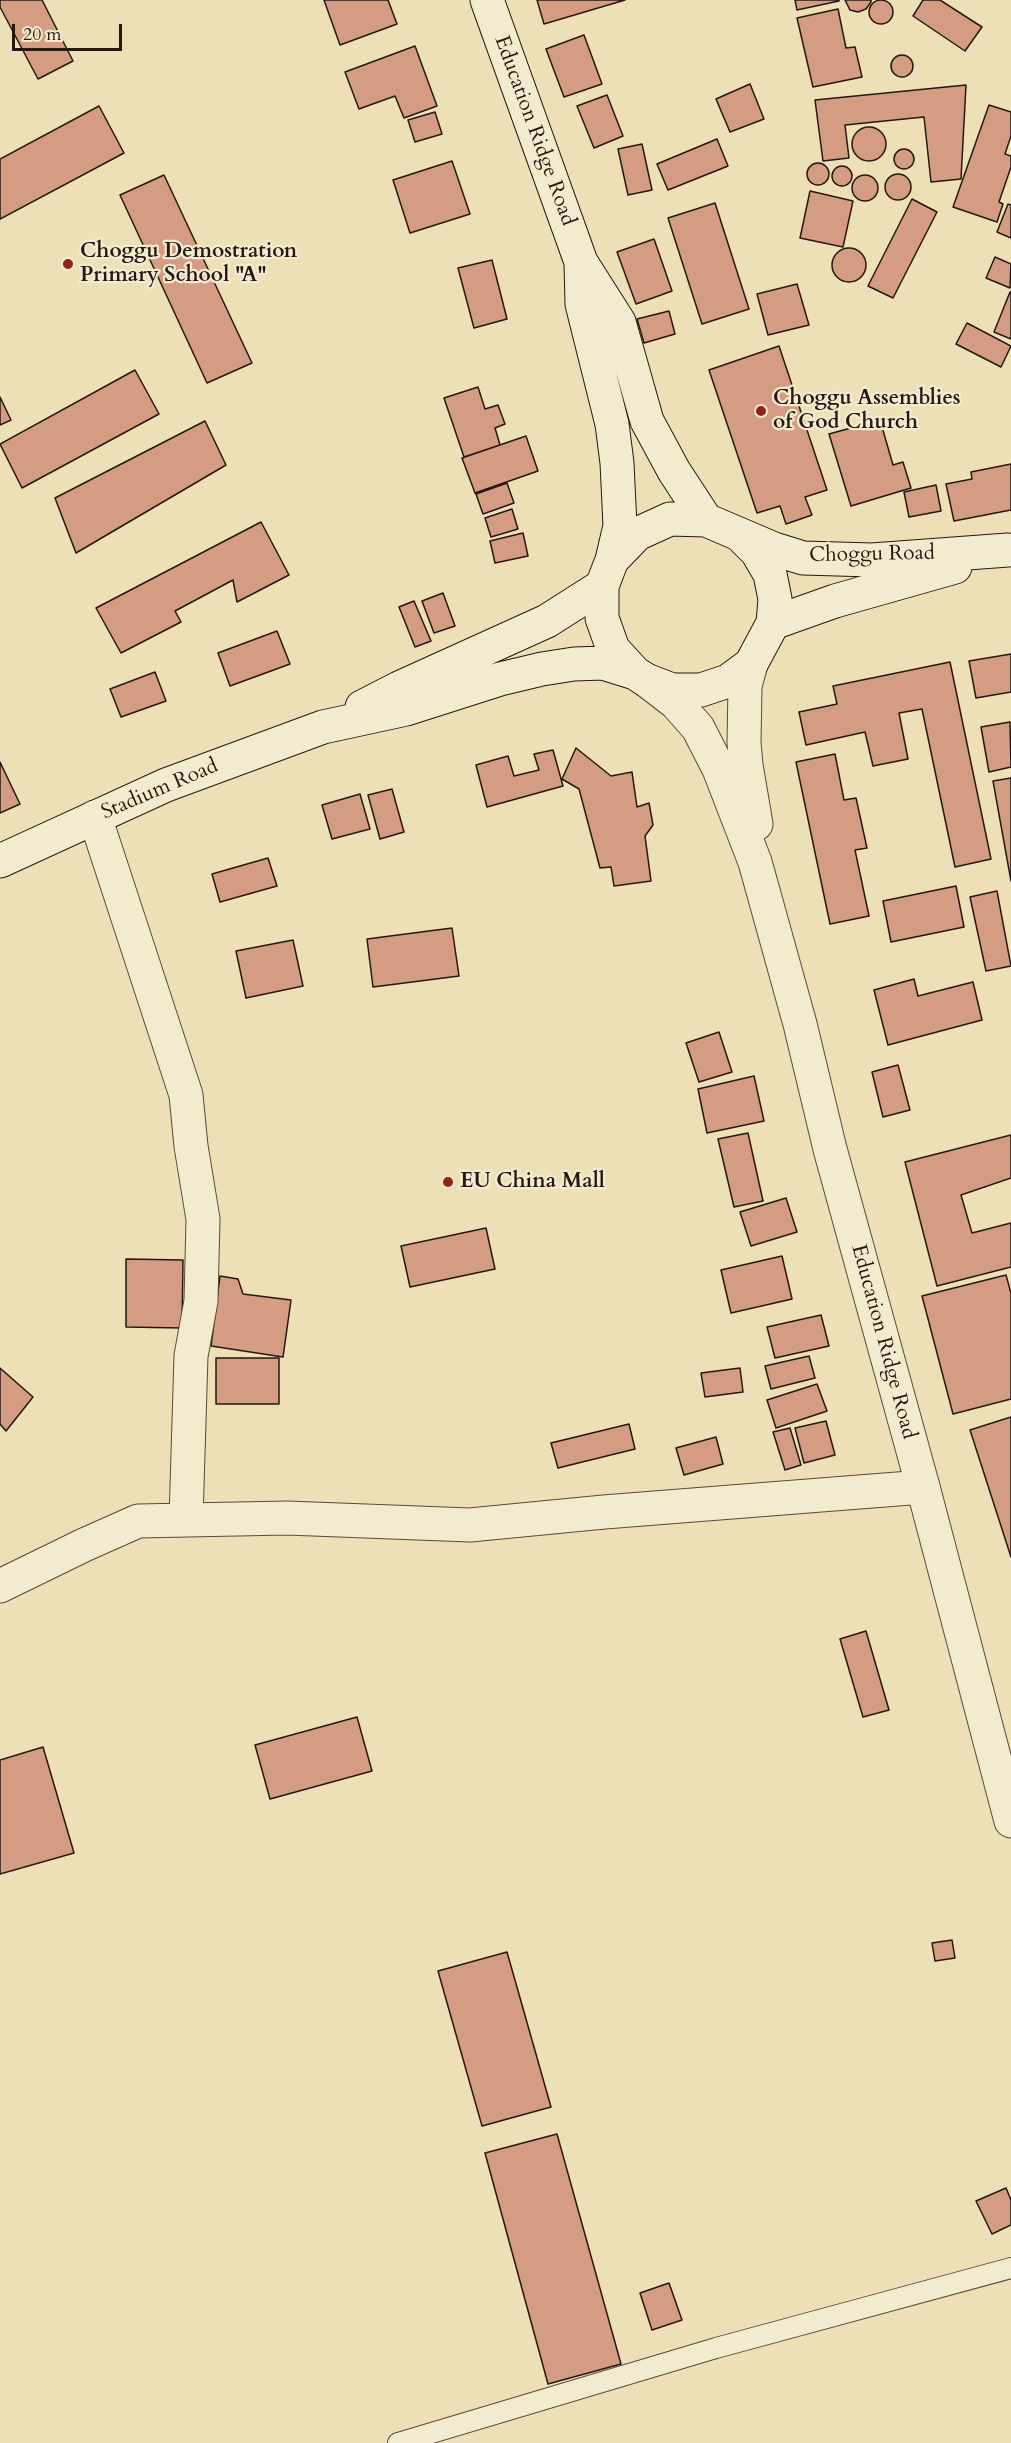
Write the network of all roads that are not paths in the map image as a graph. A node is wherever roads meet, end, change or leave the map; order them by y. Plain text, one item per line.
1 (487, 0) edge
2 (581, 262) junction
3 (706, 520) junction
4 (740, 535) junction
5 (1009, 549) edge
6 (607, 573) junction
7 (773, 623) junction
8 (751, 664) junction
9 (640, 676) junction
10 (323, 727) junction
11 (95, 817) junction
12 (0, 861) edge
13 (755, 862) junction
14 (923, 1486) junction
15 (186, 1519) junction
16 (0, 1586) edge
17 (1011, 1821) edge
18 (1011, 2268) edge
19 (398, 2443) edge

1 - 2 street, Education Ridge Road
2 - 3 street, Education Ridge Road
2 - 6 street, Education Ridge Road
3 - 4 street
3 - 6 street
4 - 5 street, Choggu Road
4 - 7 street
5 - 7 street, Choggu Road
6 - 9 street
6 - 10 street, Stadium Road
7 - 8 street
8 - 9 street
8 - 13 street, Education Ridge Road
9 - 10 street, Stadium Road
9 - 13 street, Education Ridge Road
10 - 11 street, Stadium Road
11 - 12 street, Stadium Road
11 - 15 street
13 - 14 street, Education Ridge Road
14 - 15 street
14 - 17 street, Education Ridge Road
15 - 16 street
18 - 19 lane

